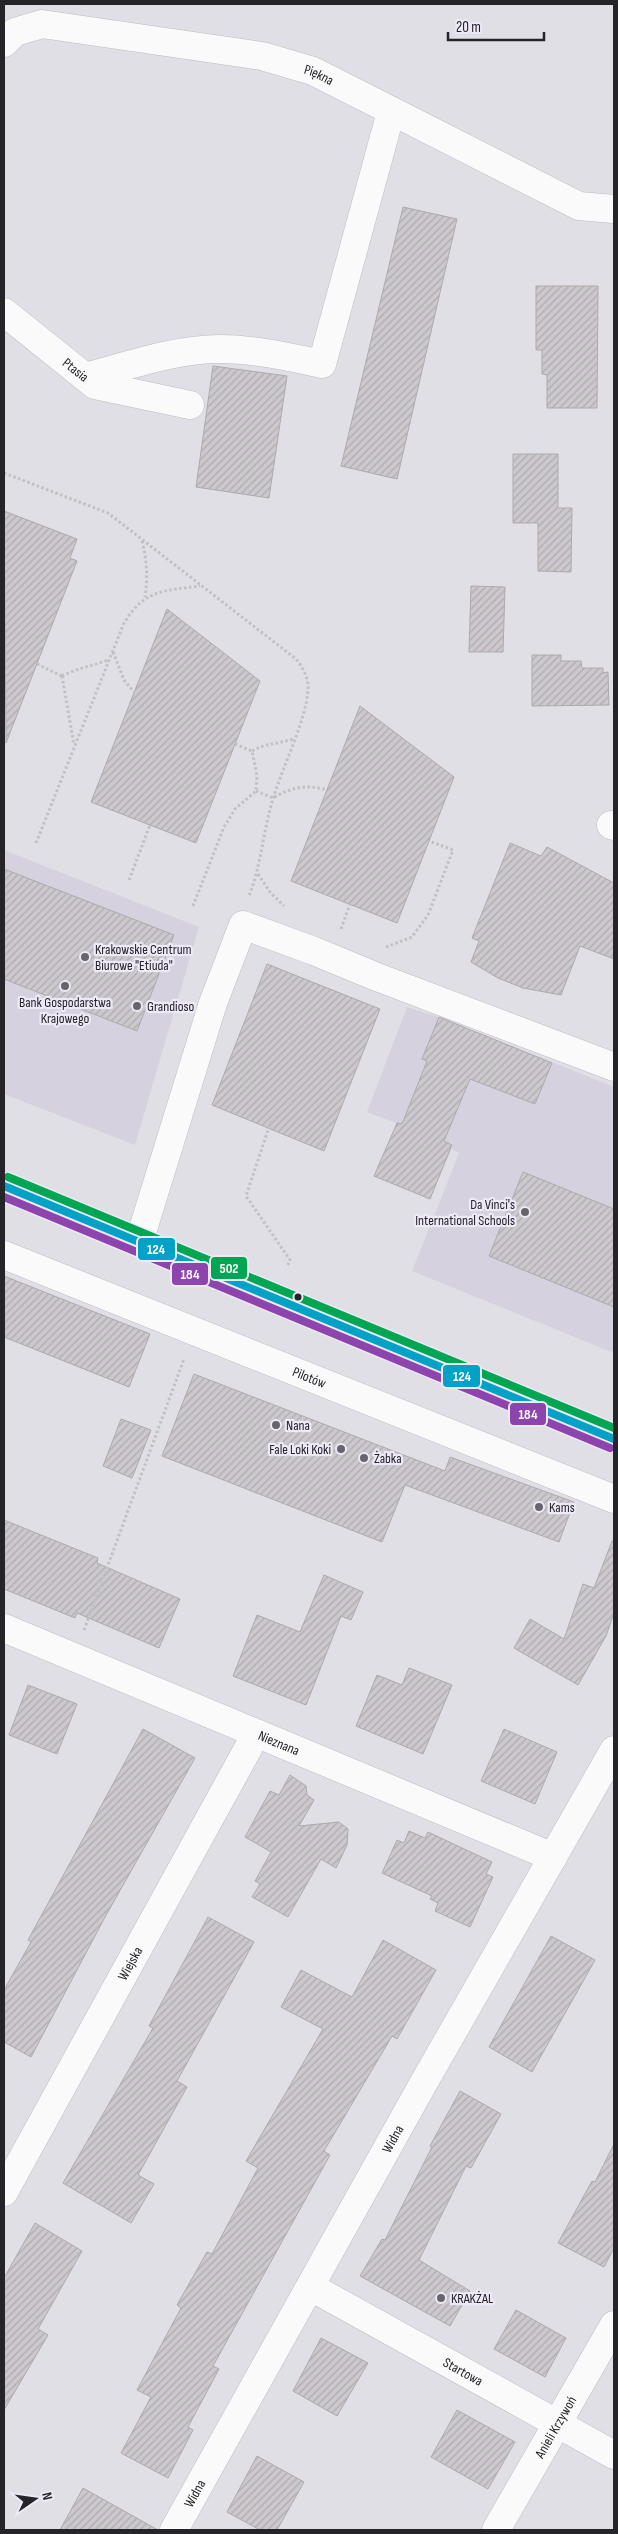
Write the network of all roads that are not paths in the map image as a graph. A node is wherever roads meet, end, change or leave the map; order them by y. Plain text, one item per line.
1 (4, 43) edge
2 (391, 112) junction
3 (614, 209) edge
4 (4, 312) edge
5 (85, 376) junction
6 (190, 405) dead end
7 (614, 1067) edge
8 (4, 1186) edge
9 (139, 1242) junction
10 (4, 1255) edge
11 (614, 1439) edge
12 (614, 1499) edge
13 (4, 1628) edge
14 (256, 1734) junction
15 (614, 1750) edge
16 (553, 1857) junction
17 (4, 2192) edge
18 (311, 2287) junction
19 (614, 2324) edge
20 (558, 2424) junction
21 (614, 2455) edge
22 (174, 2530) edge
23 (496, 2530) edge

1 - 2 street, Piękna
2 - 3 street, Piękna
2 - 5 street
4 - 5 street, Ptasia
5 - 6 street, Ptasia
7 - 9 street
8 - 9 street
9 - 11 street
10 - 12 street, Pilotów
13 - 14 street, Nieznana
14 - 16 street, Nieznana
14 - 17 street, Wiejska
15 - 16 street, Widna
16 - 18 street, Widna
18 - 20 street, Startowa
18 - 22 street, Widna
19 - 20 street, Anieli Krzywoń
20 - 21 street, Startowa
20 - 23 street, Anieli Krzywoń

